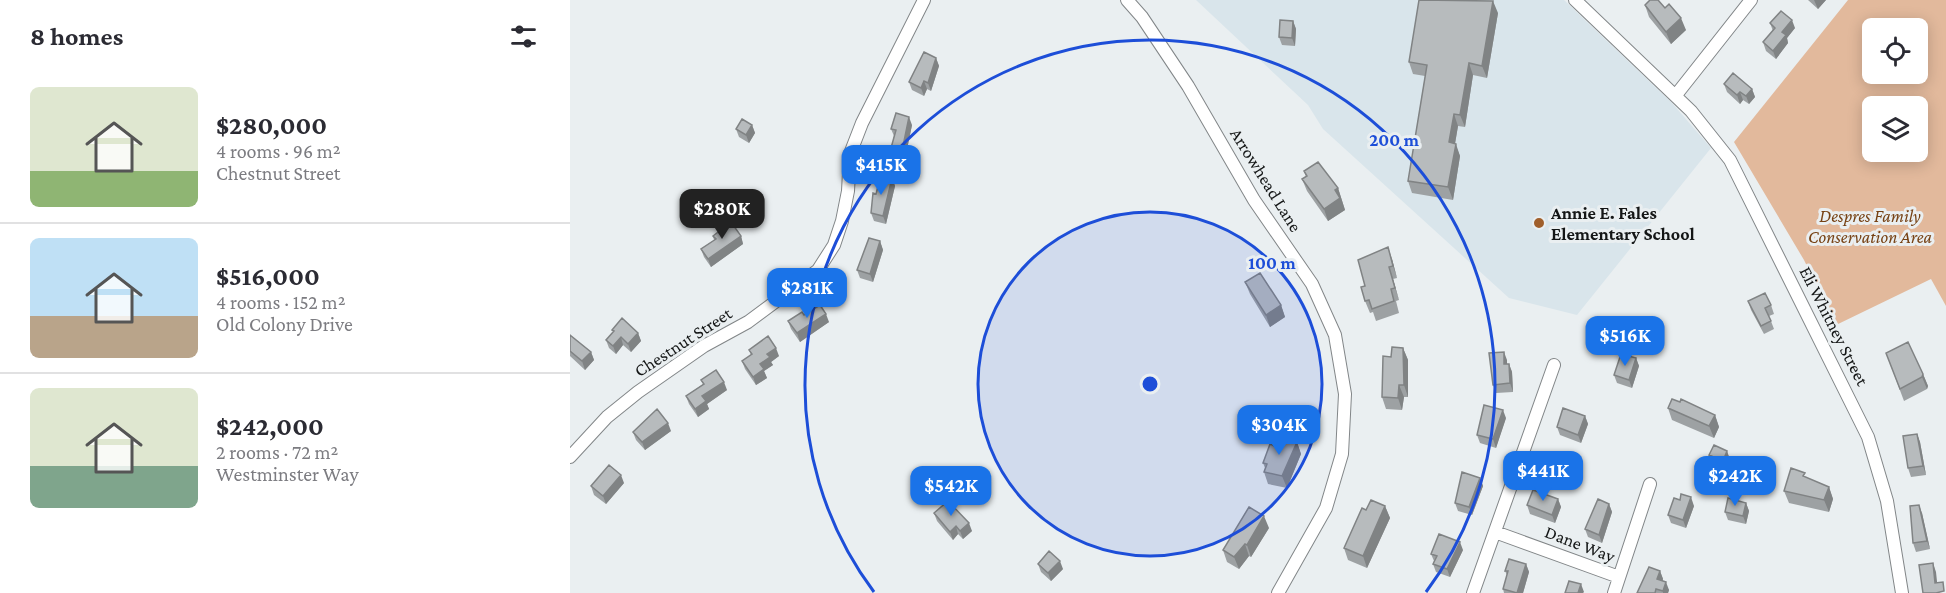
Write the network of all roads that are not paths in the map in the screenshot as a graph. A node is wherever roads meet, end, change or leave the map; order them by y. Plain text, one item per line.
1 (924, 0) edge
2 (1127, 0) edge
3 (1575, 0) edge
4 (1751, 0) edge
5 (1676, 95) junction
6 (1554, 364) dead end
7 (570, 457) edge
8 (1650, 484) dead end
9 (1495, 532) junction
10 (1619, 577) junction
11 (1278, 593) edge
12 (1473, 593) edge
13 (1614, 593) edge
14 (1902, 593) edge

1 - 7 street, Chestnut Street
2 - 11 street, Arrowhead Lane
3 - 5 street, Eli Whitney Street
4 - 5 street
5 - 14 street, Eli Whitney Street
6 - 9 street
8 - 10 street
9 - 10 street, Dane Way
9 - 12 street
10 - 13 street

